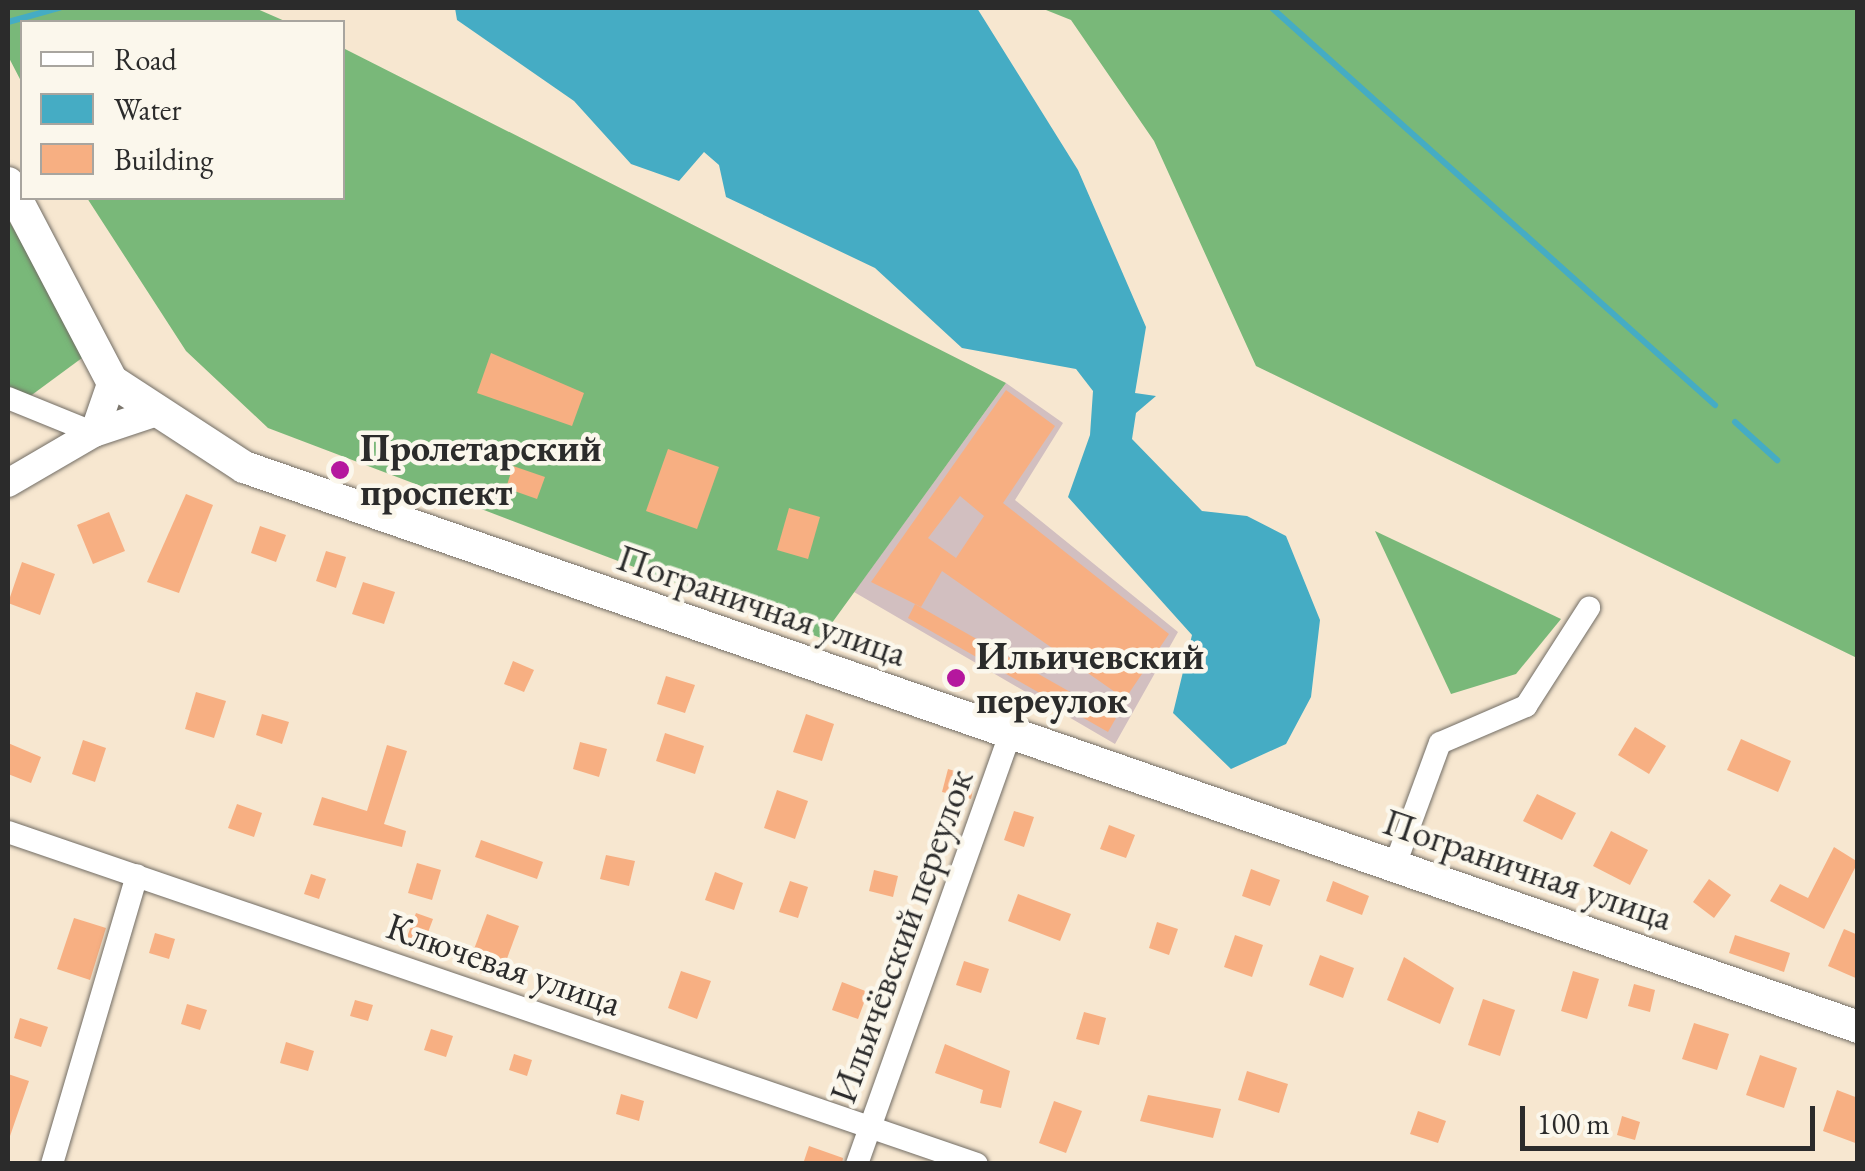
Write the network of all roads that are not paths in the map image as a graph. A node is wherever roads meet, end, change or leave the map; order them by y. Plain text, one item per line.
1 (8, 183) edge
2 (112, 381) junction
3 (8, 398) edge
4 (151, 414) junction
5 (94, 433) junction
6 (8, 484) edge
7 (1589, 608) dead end
8 (1011, 732) junction
9 (8, 832) edge
10 (1395, 865) junction
11 (137, 875) junction
12 (1858, 1027) edge
13 (870, 1127) junction
14 (52, 1164) edge
15 (857, 1164) edge
16 (977, 1164) edge

1 - 2 main road
2 - 4 main road, Пограничная улица
2 - 5 street
3 - 5 street
4 - 5 street
4 - 8 main road, Пограничная улица
5 - 6 street
7 - 10 street
8 - 10 main road, Пограничная улица
8 - 13 street, Ильичёвский переулок
9 - 11 street, Ключевая улица
10 - 12 main road, Пограничная улица
11 - 13 street, Ключевая улица
11 - 14 street
13 - 15 street, Ильичёвский переулок
13 - 16 street, Ключевая улица

